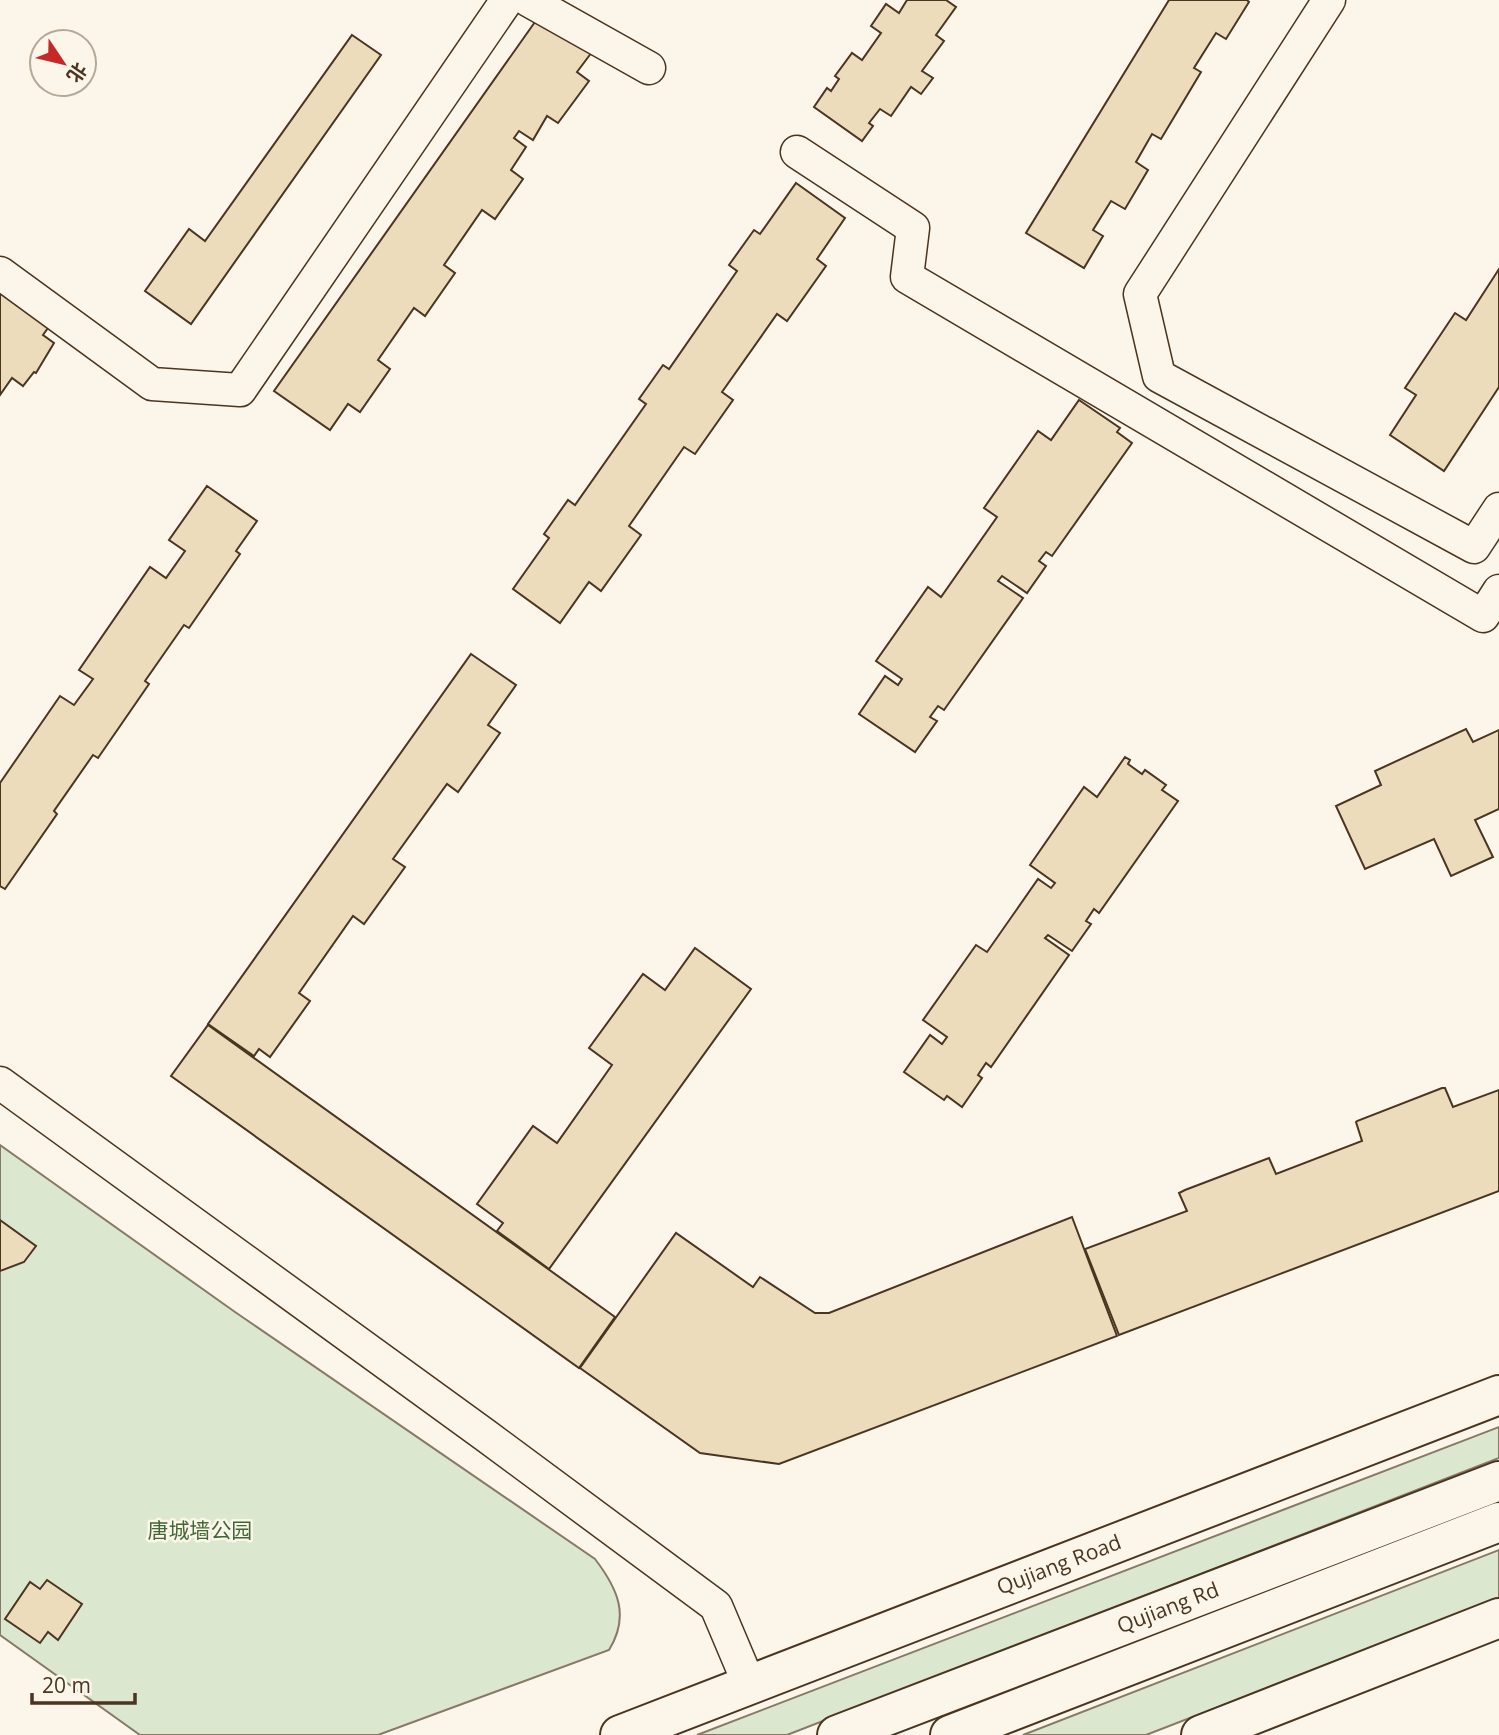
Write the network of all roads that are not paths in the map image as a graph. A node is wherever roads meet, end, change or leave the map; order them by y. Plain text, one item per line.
1 (506, 0) edge
2 (527, 0) edge
3 (1329, 0) edge
4 (649, 68) dead end
5 (797, 152) dead end
6 (0, 273) edge
7 (1499, 509) edge
8 (1499, 591) edge
9 (0, 1083) edge
10 (1499, 1395) edge
11 (1499, 1481) edge
12 (1499, 1522) edge
13 (1499, 1618) edge
14 (749, 1684) junction
15 (620, 1735) edge
16 (837, 1735) edge
17 (950, 1735) edge
18 (1201, 1735) edge

1 - 6 street
2 - 4 street
3 - 7 street
5 - 8 street
9 - 14 street
10 - 14 main road, Qujiang Road
11 - 16 main road, Qujiang Rd
12 - 17 main road, Qujiang Rd
13 - 18 main road
14 - 15 main road, Qujiang Road

